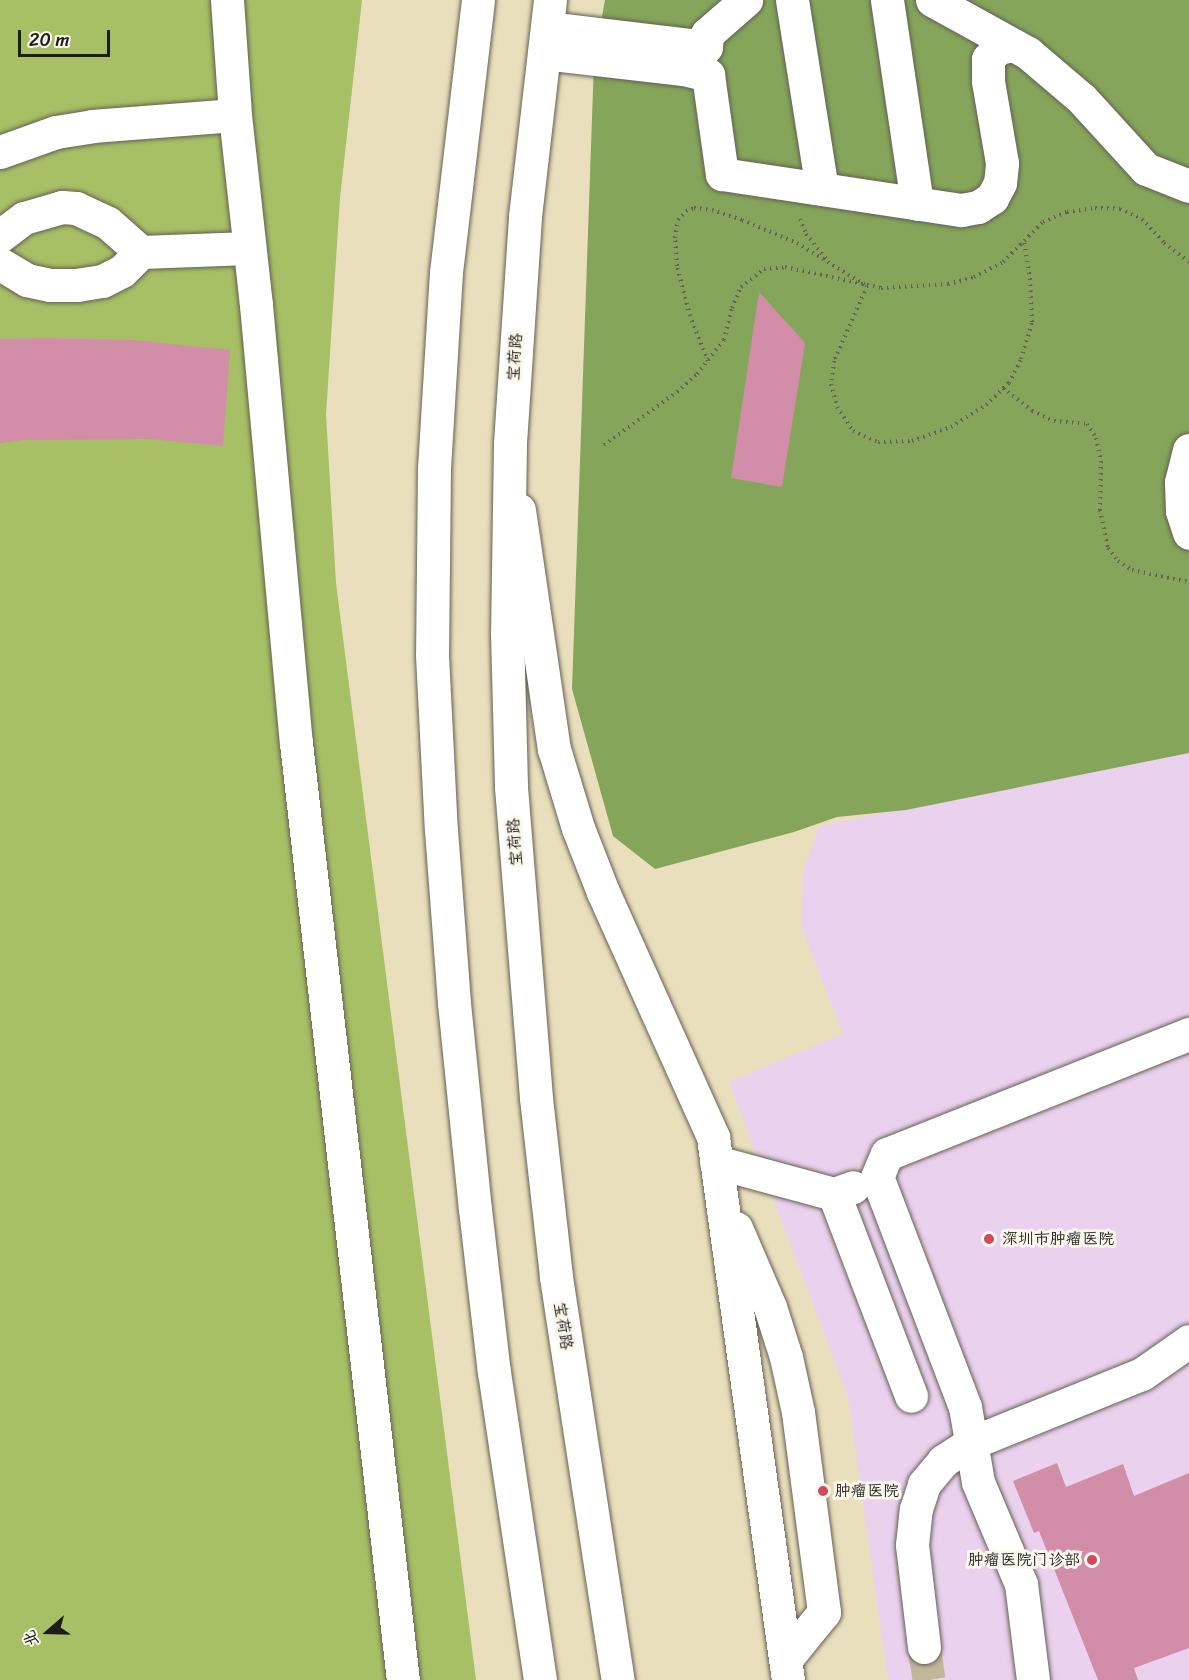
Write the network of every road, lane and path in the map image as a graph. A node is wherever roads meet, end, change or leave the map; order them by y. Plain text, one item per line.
1 (227, 0) edge
2 (478, 0) edge
3 (746, 0) edge
4 (792, 0) edge
5 (887, 0) edge
6 (932, 0) edge
7 (547, 27) edge
8 (1013, 45) junction
9 (707, 61) junction
10 (235, 115) junction
11 (0, 152) edge
12 (789, 184) junction
13 (1189, 186) edge
14 (822, 189) junction
15 (917, 204) junction
16 (0, 236) edge
17 (1024, 240) junction
18 (249, 248) junction
19 (141, 252) junction
20 (1189, 262) edge
21 (830, 263) junction
22 (0, 264) edge
23 (867, 286) junction
24 (708, 361) junction
25 (1003, 388) junction
26 (510, 444) junction
27 (604, 445) dead end
28 (1189, 450) edge
29 (1189, 533) edge
30 (1189, 582) edge
31 (1189, 1034) edge
32 (716, 1162) junction
33 (877, 1177) junction
34 (834, 1194) junction
35 (722, 1197) junction
36 (1189, 1341) edge
37 (911, 1396) dead end
38 (971, 1443) junction
39 (924, 1647) tunnel mouth
40 (787, 1670) edge
41 (403, 1680) edge
42 (540, 1680) edge
43 (618, 1680) edge
44 (1030, 1680) edge

1 - 10 street
2 - 42 street
3 - 9 street
4 - 14 street
5 - 15 street
6 - 8 street
7 - 9 street
7 - 26 street, 宝荷路
8 - 13 street
8 - 15 street
9 - 12 street
10 - 11 street
10 - 18 street
12 - 14 street
12 - 21 path
14 - 15 street
16 - 19 street
17 - 20 path
17 - 23 path
17 - 25 path
18 - 19 street
18 - 41 street
19 - 22 street
21 - 23 path
21 - 24 path
23 - 24 path
23 - 25 path
24 - 27 path
25 - 30 path
26 - 32 street
26 - 43 street, 宝荷路
28 - 29 street
31 - 33 street
32 - 34 street
32 - 35 street
33 - 34 street
33 - 38 street
34 - 37 street
35 - 40 street
35 - 40 street
36 - 38 street
38 - 39 street
38 - 44 street

